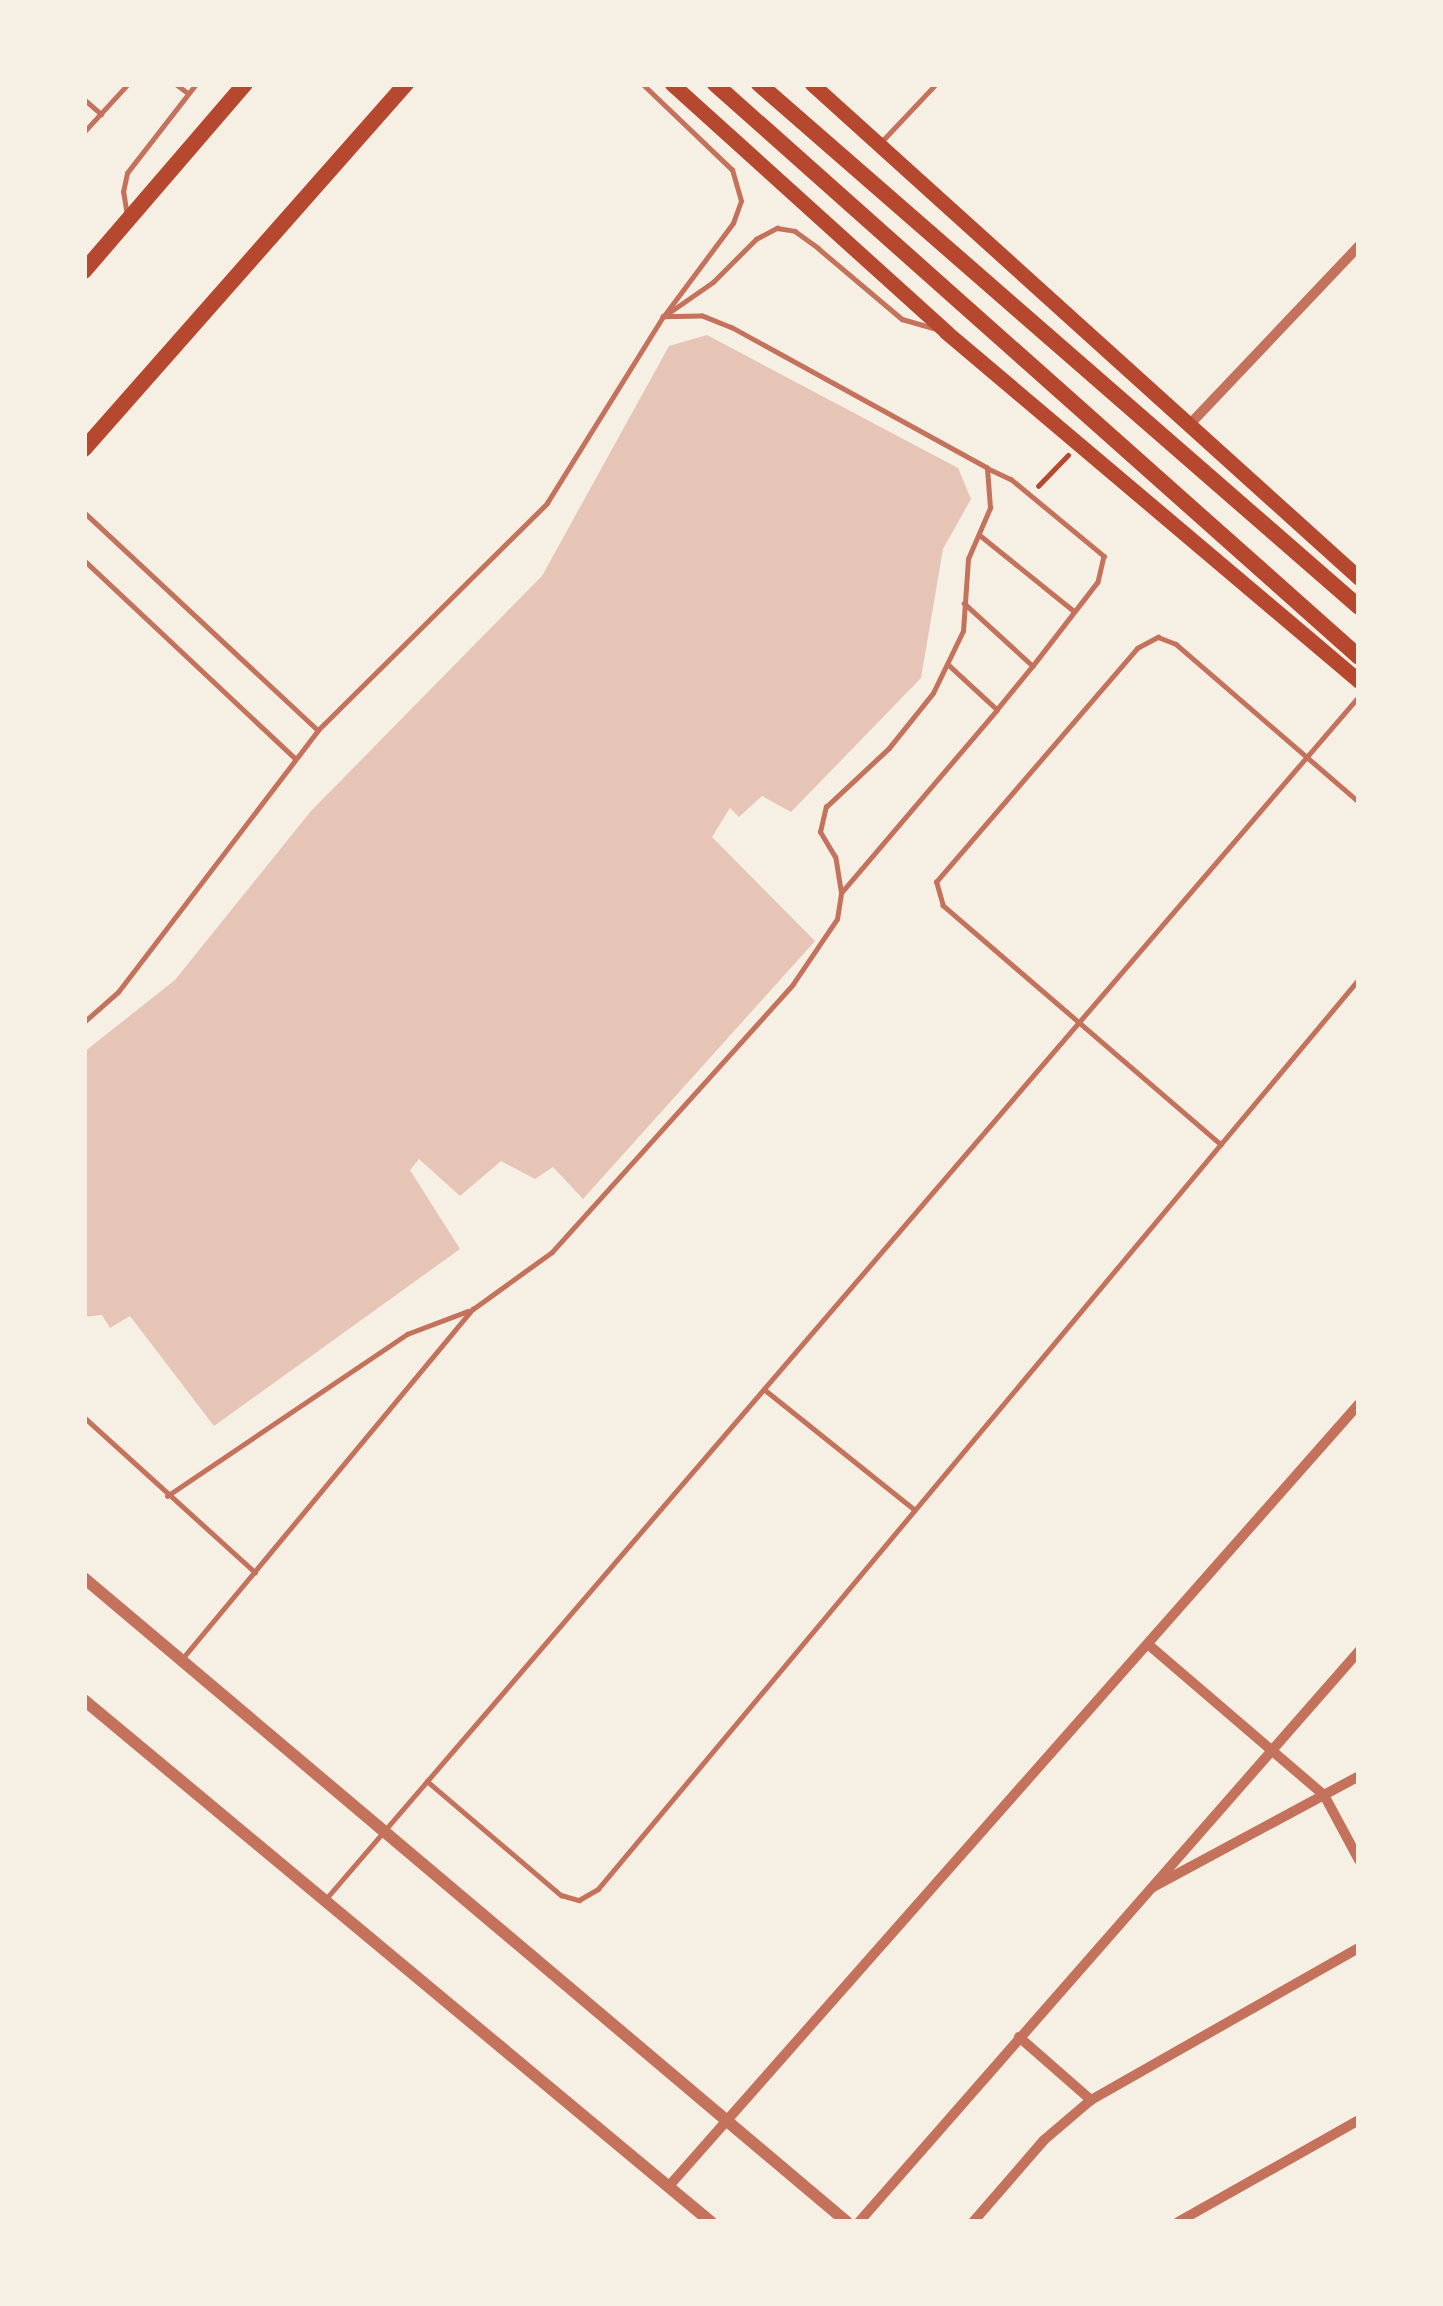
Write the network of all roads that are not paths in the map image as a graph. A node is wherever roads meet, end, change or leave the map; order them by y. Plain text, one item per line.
1 (128, 84) edge
2 (176, 84) edge
3 (196, 84) edge
4 (245, 84) edge
5 (406, 84) edge
6 (642, 84) edge
7 (672, 84) edge
8 (716, 84) edge
9 (759, 84) edge
10 (812, 84) edge
11 (936, 84) edge
12 (188, 93) junction
13 (84, 99) edge
14 (101, 114) junction
15 (84, 132) edge
16 (879, 144) junction
17 (128, 219) junction
18 (1359, 246) edge
19 (84, 271) edge
20 (663, 317) junction
21 (946, 332) junction
22 (1191, 423) junction
23 (84, 449) edge
24 (987, 468) junction
25 (84, 512) edge
26 (981, 536) junction
27 (84, 560) edge
28 (1359, 578) edge
29 (964, 603) junction
30 (1359, 607) edge
31 (1075, 612) junction
32 (1359, 657) edge
33 (947, 664) junction
34 (1033, 666) junction
35 (1359, 681) edge
36 (1359, 696) edge
37 (997, 710) junction
38 (318, 730) junction
39 (1306, 753) junction
40 (296, 759) junction
41 (1359, 802) edge
42 (841, 892) junction
43 (1359, 979) edge
44 (84, 1022) edge
45 (1077, 1022) junction
46 (1221, 1145) junction
47 (473, 1309) junction
48 (764, 1389) junction
49 (1358, 1408) edge
50 (84, 1418) edge
51 (167, 1496) junction
52 (916, 1510) junction
53 (255, 1572) junction
54 (84, 1578) edge
55 (1150, 1646) junction
56 (1359, 1651) edge
57 (182, 1660) junction
58 (84, 1700) edge
59 (1274, 1748) junction
60 (1359, 1777) edge
61 (427, 1780) junction
62 (1324, 1795) junction
63 (385, 1830) junction
64 (1359, 1860) edge
65 (1145, 1892) junction
66 (325, 1900) junction
67 (1359, 1948) edge
68 (1019, 2037) junction
69 (1091, 2100) junction
70 (728, 2118) junction
71 (1359, 2120) edge
72 (669, 2186) junction
73 (711, 2222) edge
74 (847, 2222) edge
75 (859, 2222) edge
76 (974, 2222) edge
77 (1178, 2222) edge

1 - 14 lane
2 - 12 lane
3 - 12 lane
4 - 17 main road
5 - 23 main road
6 - 20 lane
7 - 21 main road
8 - 32 main road
9 - 30 main road
10 - 16 main road
11 - 16 lane
12 - 17 lane
13 - 14 lane
14 - 15 lane
16 - 22 main road
17 - 19 main road
18 - 22 street
20 - 21 lane
20 - 24 lane
20 - 38 lane
21 - 35 main road
22 - 28 main road
24 - 26 lane
24 - 31 lane
25 - 38 lane
26 - 29 lane
26 - 31 lane
27 - 40 lane
29 - 33 lane
29 - 34 lane
31 - 34 lane
33 - 37 lane
33 - 42 lane
34 - 37 lane
36 - 39 lane
37 - 42 lane
38 - 40 lane
39 - 41 lane
39 - 45 lane
39 - 45 lane
40 - 44 lane
42 - 47 lane
43 - 46 lane
45 - 46 lane
45 - 48 lane
46 - 52 lane
47 - 51 lane
47 - 53 lane
48 - 52 lane
48 - 61 lane
49 - 55 street
50 - 51 lane
51 - 53 lane
52 - 61 lane
53 - 57 lane
54 - 57 street
55 - 59 street
55 - 70 street
56 - 59 street
57 - 63 street
58 - 66 street
59 - 62 street
59 - 65 street
60 - 62 street
61 - 63 lane
62 - 64 street
62 - 65 street
63 - 66 lane
63 - 70 street
65 - 68 street
66 - 72 street
67 - 69 street
68 - 69 street
68 - 75 street
69 - 76 street
70 - 72 street
70 - 74 street
71 - 77 street
72 - 73 street

